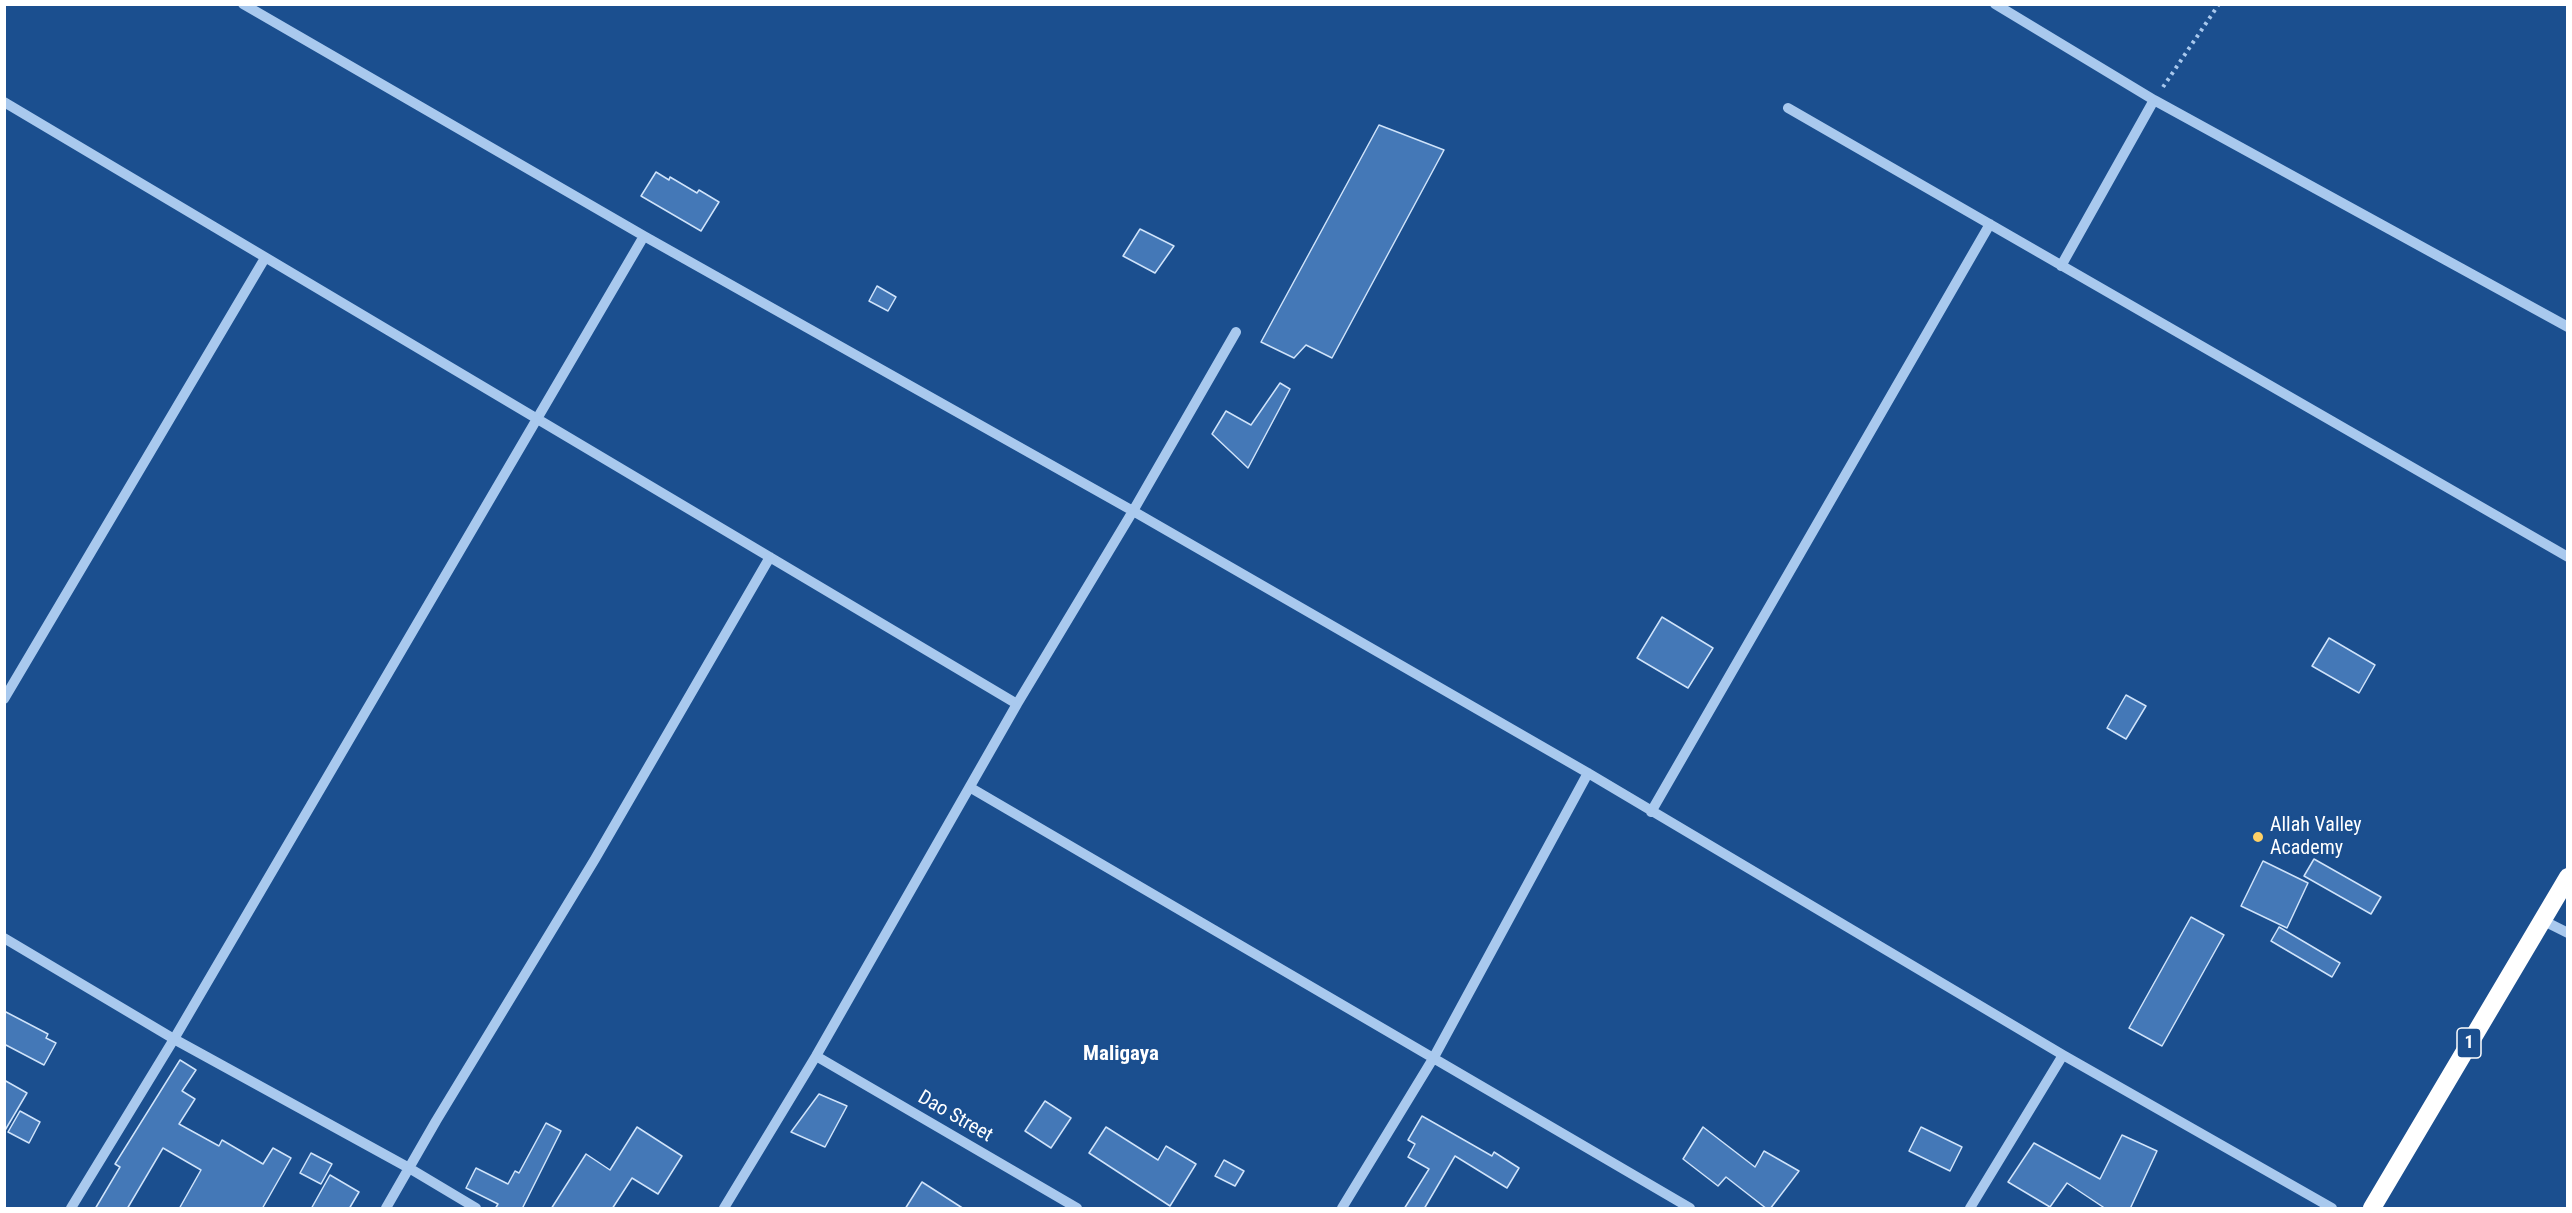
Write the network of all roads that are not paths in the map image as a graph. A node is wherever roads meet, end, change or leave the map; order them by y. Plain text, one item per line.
1 (243, 4) edge
2 (1995, 4) edge
3 (2154, 100) junction
4 (4, 102) edge
5 (1788, 108) dead end
6 (1990, 224) junction
7 (644, 236) junction
8 (266, 258) junction
9 (2061, 266) junction
10 (2568, 327) edge
11 (1236, 332) dead end
12 (535, 418) junction
13 (1133, 511) junction
14 (770, 557) junction
15 (2568, 557) edge
16 (4, 699) edge
17 (1017, 704) junction
18 (1588, 774) junction
19 (971, 788) junction
20 (1651, 812) junction
21 (2568, 878) edge
22 (2542, 920) junction
23 (2568, 933) edge
24 (4, 938) edge
25 (174, 1039) junction
26 (2063, 1055) junction
27 (816, 1056) junction
28 (1434, 1058) junction
29 (409, 1168) junction
30 (71, 1209) edge
31 (386, 1209) edge
32 (476, 1209) edge
33 (724, 1209) edge
34 (1077, 1209) edge
35 (1342, 1209) edge
36 (1690, 1209) edge
37 (1970, 1209) edge
38 (2332, 1209) edge
39 (2372, 1209) edge

1 - 7 street
2 - 3 street
3 - 9 street
3 - 10 street
4 - 8 street
5 - 6 street
6 - 9 street
6 - 20 street
7 - 12 street
7 - 13 street
8 - 12 street
8 - 16 street
9 - 15 street
11 - 13 street
12 - 14 street
12 - 25 street
13 - 17 street
13 - 18 street
14 - 17 street
14 - 29 street
17 - 19 street
18 - 20 street
18 - 28 street
19 - 27 street
19 - 28 street
20 - 26 street
21 - 22 highway, 1
22 - 23 street
22 - 39 highway, 1
24 - 25 street
25 - 29 street
25 - 30 street
26 - 37 street
26 - 38 street
27 - 33 street
27 - 34 street, Dao Street
28 - 35 street
28 - 36 street
29 - 31 street
29 - 32 street

